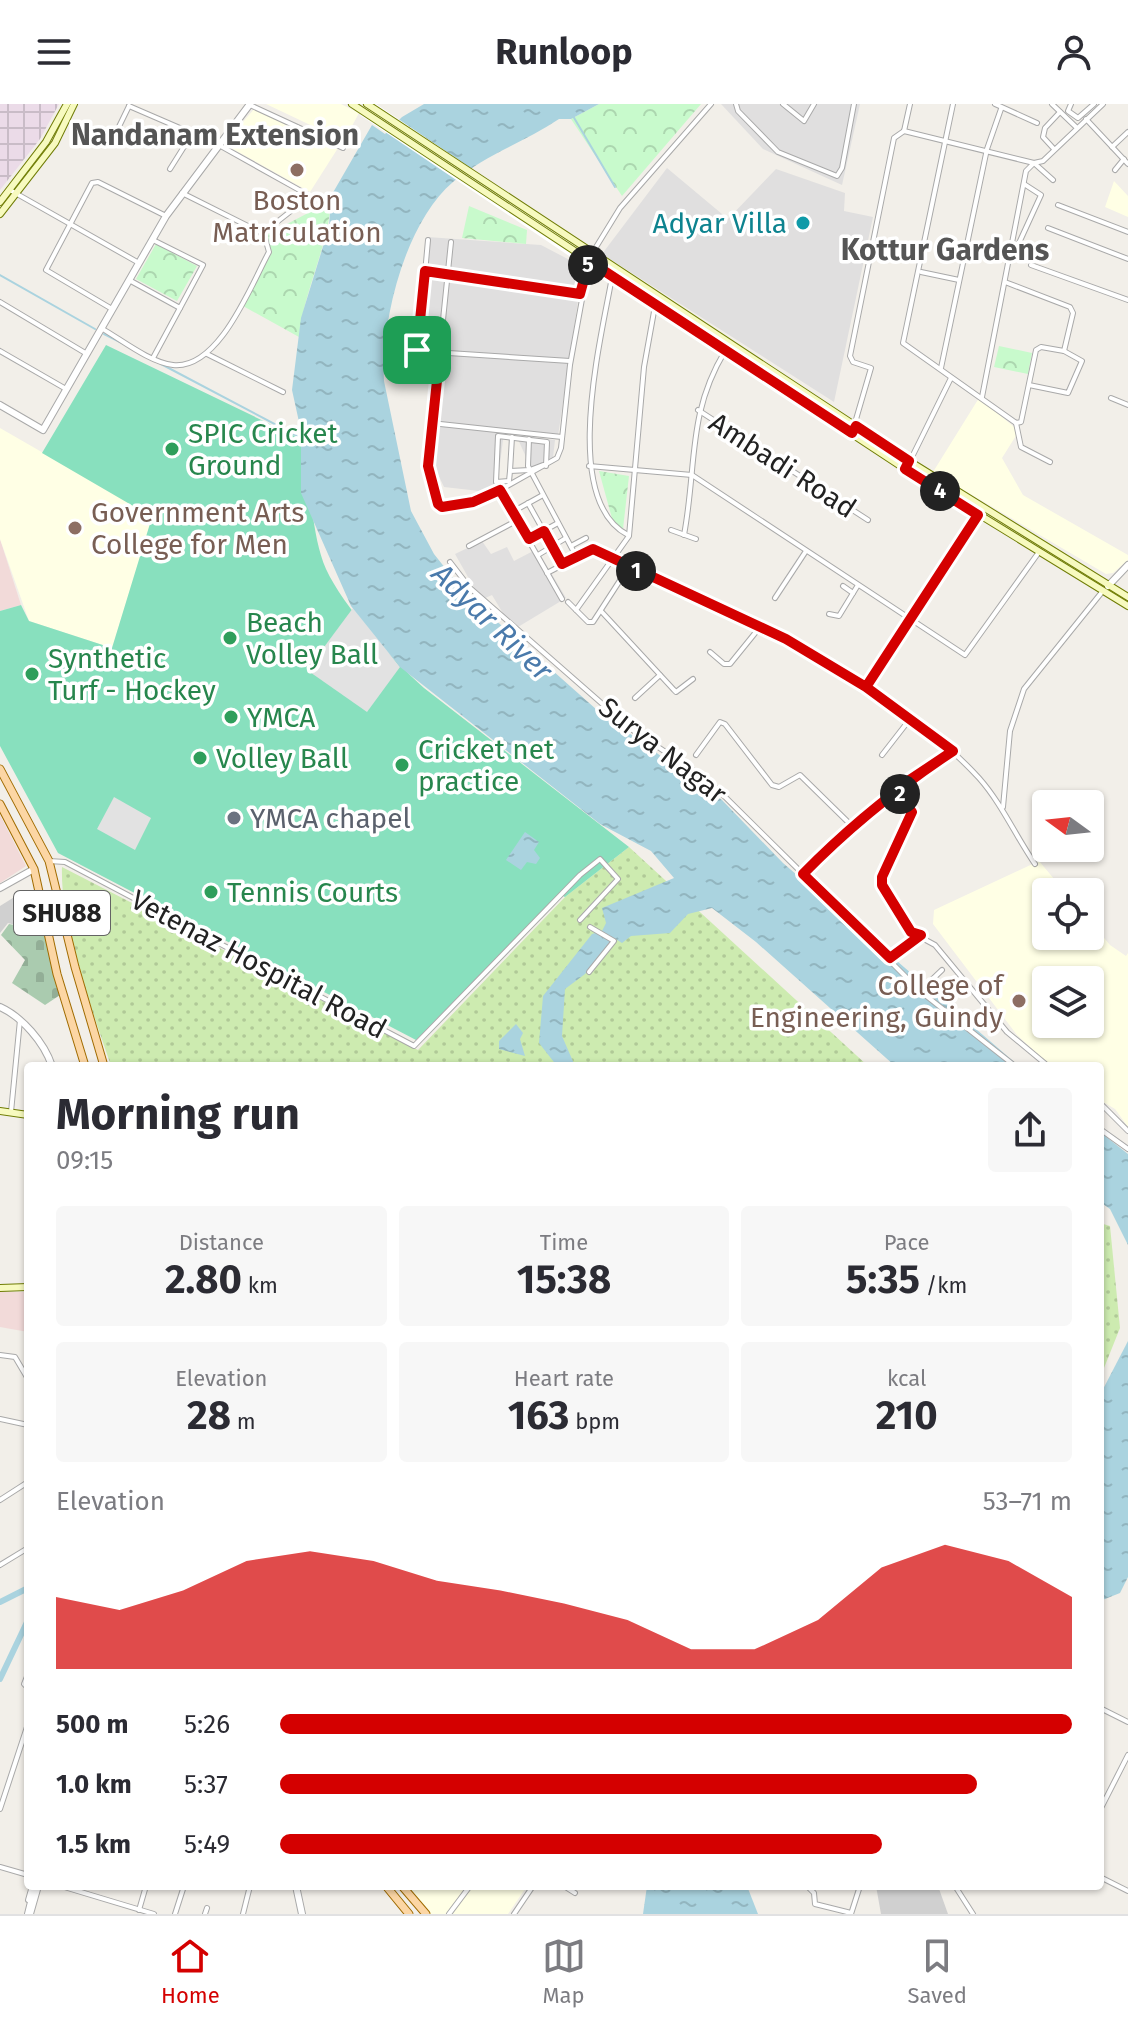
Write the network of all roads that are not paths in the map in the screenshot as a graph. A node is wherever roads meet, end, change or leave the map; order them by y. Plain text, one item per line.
1 (67, 104) edge
2 (74, 104) edge
3 (249, 104) edge
4 (352, 104) edge
5 (367, 104) edge
6 (711, 104) edge
7 (736, 104) edge
8 (783, 104) edge
9 (814, 104) edge
10 (854, 104) edge
11 (910, 104) edge
12 (953, 104) edge
13 (995, 104) edge
14 (1052, 104) edge
15 (1071, 104) edge
16 (1094, 104) edge
17 (1103, 104) edge
18 (129, 105) edge
19 (1001, 109) junction
20 (1060, 112) junction
21 (1086, 119) junction
22 (1037, 123) dead end
23 (1076, 128) junction
24 (904, 131) junction
25 (1128, 132) edge
26 (192, 134) junction
27 (947, 139) junction
28 (112, 141) dead end
29 (217, 144) junction
30 (1112, 147) junction
31 (343, 148) dead end
32 (987, 149) junction
33 (1054, 149) junction
34 (1126, 162) edge
35 (1034, 163) junction
36 (170, 169) dead end
37 (1115, 170) dead end
38 (1053, 180) dead end
39 (1024, 184) junction
40 (13, 192) junction
41 (182, 193) junction
42 (0, 202) edge
43 (1058, 205) dead end
44 (0, 214) edge
45 (166, 216) junction
46 (69, 223) junction
47 (1048, 228) dead end
48 (1128, 232) edge
49 (263, 233) junction
50 (152, 239) junction
51 (428, 240) dead end
52 (451, 242) dead end
53 (1009, 254) junction
54 (587, 256) junction
55 (1128, 259) edge
56 (139, 263) junction
57 (1031, 265) dead end
58 (425, 271) junction
59 (921, 272) junction
60 (448, 275) junction
61 (612, 277) junction
62 (129, 280) junction
63 (959, 280) junction
64 (1005, 282) junction
65 (580, 294) junction
66 (1128, 300) edge
67 (0, 302) edge
68 (655, 306) junction
69 (180, 308) junction
70 (112, 309) junction
71 (101, 328) junction
72 (0, 351) edge
73 (725, 351) junction
74 (1064, 351) junction
75 (440, 352) junction
76 (87, 354) junction
77 (207, 354) junction
78 (153, 358) junction
79 (570, 361) junction
80 (941, 368) junction
81 (951, 378) junction
82 (1029, 385) junction
83 (66, 389) junction
84 (283, 392) dead end
85 (982, 397) junction
86 (1111, 398) dead end
87 (0, 405) edge
88 (1128, 405) edge
89 (698, 410) junction
90 (431, 423) junction
91 (1016, 423) junction
92 (854, 430) junction
93 (512, 437) junction
94 (562, 437) junction
95 (529, 439) junction
96 (909, 461) junction
97 (1050, 462) dead end
98 (546, 465) junction
99 (589, 466) junction
100 (634, 469) junction
101 (905, 469) junction
102 (510, 471) junction
103 (531, 472) junction
104 (692, 475) junction
105 (500, 490) junction
106 (544, 494) junction
107 (528, 503) junction
108 (514, 511) junction
109 (980, 512) junction
110 (518, 520) junction
111 (868, 520) dead end
112 (559, 523) junction
113 (671, 530) dead end
114 (544, 531) junction
115 (684, 535) junction
116 (629, 536) junction
117 (566, 538) junction
118 (586, 538) dead end
119 (529, 539) junction
120 (696, 539) dead end
121 (469, 546) dead end
122 (552, 546) junction
123 (571, 546) junction
124 (806, 551) junction
125 (1039, 552) junction
126 (538, 555) junction
127 (576, 556) junction
128 (610, 560) junction
129 (450, 562) dead end
130 (562, 564) junction
131 (1128, 565) edge
132 (629, 568) junction
133 (547, 573) junction
134 (858, 585) junction
135 (843, 586) dead end
136 (1109, 586) junction
137 (1102, 592) junction
138 (853, 593) junction
139 (1128, 596) edge
140 (775, 598) dead end
141 (562, 599) dead end
142 (568, 602) dead end
143 (1128, 606) edge
144 (576, 610) junction
145 (601, 611) junction
146 (829, 614) dead end
147 (912, 618) junction
148 (760, 627) junction
149 (710, 652) dead end
150 (660, 675) junction
151 (693, 679) dead end
152 (866, 687) junction
153 (635, 698) dead end
154 (910, 719) junction
155 (953, 751) junction
156 (696, 755) dead end
157 (882, 755) dead end
158 (0, 769) edge
159 (896, 789) junction
160 (0, 804) edge
161 (1003, 807) junction
162 (851, 825) junction
163 (31, 829) junction
164 (17, 836) junction
165 (49, 861) junction
166 (1035, 864) dead end
167 (34, 869) junction
168 (803, 874) junction
169 (0, 888) edge
170 (580, 920) dead end
171 (590, 927) dead end
172 (921, 935) junction
173 (890, 958) junction
174 (942, 970) dead end
175 (589, 972) dead end
176 (920, 991) junction
177 (0, 1007) edge
178 (20, 1020) junction
179 (49, 1062) edge
180 (84, 1062) edge
181 (103, 1062) edge
182 (1010, 1062) edge
183 (1043, 1062) edge
184 (1104, 1107) edge
185 (0, 1111) edge
186 (11, 1112) junction
187 (24, 1114) edge
188 (1128, 1131) edge
189 (1104, 1132) edge
190 (1128, 1149) edge
191 (24, 1287) edge
192 (0, 1288) edge
193 (0, 1355) edge
194 (24, 1372) edge
195 (0, 1419) edge
196 (24, 1424) edge
197 (24, 1485) edge
198 (0, 1500) edge
199 (24, 1550) edge
200 (0, 1565) edge
201 (1104, 1710) edge
202 (1128, 1722) edge
203 (24, 1736) edge
204 (1128, 1755) edge
205 (1104, 1802) edge
206 (0, 1809) edge
207 (0, 1867) edge
208 (24, 1874) edge
209 (1104, 1879) edge
210 (34, 1890) edge
211 (78, 1890) edge
212 (145, 1890) edge
213 (183, 1890) edge
214 (249, 1890) edge
215 (297, 1890) edge
216 (389, 1890) edge
217 (405, 1890) edge
218 (467, 1890) edge
219 (530, 1890) edge
220 (570, 1890) edge
221 (811, 1890) edge
222 (815, 1890) edge
223 (851, 1890) dead end
224 (858, 1890) edge
225 (958, 1890) edge
226 (1128, 1891) edge
227 (575, 1893) dead end
228 (814, 1893) junction
229 (855, 1897) junction
230 (207, 1908) dead end
231 (139, 1910) junction
232 (851, 1913) edge
233 (28, 1914) edge
234 (154, 1914) edge
235 (175, 1914) edge
236 (205, 1914) edge
237 (243, 1914) edge
238 (302, 1914) edge
239 (409, 1914) edge
240 (426, 1914) edge
241 (449, 1914) edge
242 (514, 1914) edge
243 (973, 1914) edge

1 - 40 main road
2 - 40 main road
3 - 29 street
3 - 31 street
4 - 54 main road
5 - 54 main road
6 - 54 street
7 - 10 street
8 - 9 street
11 - 24 street
12 - 27 street
13 - 19 street
14 - 20 street
15 - 16 street
17 - 21 street
18 - 26 street
18 - 28 street
19 - 22 street
19 - 32 street
20 - 23 street
20 - 33 street
21 - 23 street
21 - 30 street
23 - 33 street
24 - 27 street
24 - 92 street
25 - 30 street
26 - 29 street
26 - 36 street
27 - 32 street
27 - 59 street
29 - 41 street
29 - 49 street
30 - 34 street
32 - 35 street
32 - 63 street
33 - 35 street
34 - 37 street
35 - 38 street
35 - 39 street
39 - 53 street
39 - 53 street
40 - 42 main road
40 - 44 main road
40 - 46 street
41 - 45 street
41 - 49 street
43 - 48 street
45 - 46 street
45 - 50 street
46 - 56 street
46 - 70 street
47 - 55 street
49 - 77 street
50 - 56 street
50 - 69 street
51 - 58 street
52 - 60 street
53 - 64 street
54 - 61 main road
54 - 65 street
54 - 92 main road
56 - 62 street
57 - 66 street
58 - 60 street
58 - 75 street
59 - 63 street
59 - 80 street
60 - 65 street
60 - 75 street
61 - 68 main road
61 - 99 street
62 - 69 street
62 - 70 street
63 - 80 street
64 - 74 street
64 - 85 street
65 - 79 street
67 - 76 street
68 - 73 main road
68 - 100 street
69 - 78 street
70 - 71 street
71 - 76 street
71 - 78 street
72 - 83 street
73 - 89 street
73 - 92 main road
74 - 82 street
74 - 82 street
75 - 79 street
75 - 90 street
76 - 83 street
77 - 78 street
77 - 84 street
79 - 94 street
80 - 81 street
81 - 85 street
81 - 96 street
82 - 91 street
83 - 87 street
85 - 91 street
86 - 88 street
89 - 104 street
89 - 111 street, Ambadi Road
90 - 94 street
90 - 105 street
91 - 97 street
92 - 96 main road
92 - 101 main road
93 - 95 street
93 - 102 street
93 - 102 street
94 - 98 street
95 - 98 street
95 - 103 street
96 - 101 street
96 - 109 main road
98 - 103 street
99 - 100 street
99 - 116 street
100 - 104 street
100 - 116 street
101 - 109 main road
102 - 103 street
103 - 105 street
103 - 106 street
104 - 115 street
104 - 124 street
105 - 108 street
106 - 107 street
106 - 112 street
107 - 108 street
107 - 114 street
108 - 110 street
109 - 125 main road
109 - 136 main road
109 - 147 street
110 - 119 street
110 - 121 street
112 - 114 street
112 - 117 street
113 - 115 street
114 - 119 street
114 - 122 street
115 - 120 street
116 - 128 street
117 - 122 street
117 - 123 street
118 - 123 street
119 - 126 street
122 - 126 street
122 - 130 street
123 - 127 street
124 - 134 street
124 - 140 street
125 - 137 main road
125 - 147 street
126 - 133 street
127 - 128 street
127 - 130 street
128 - 132 street
128 - 144 street
129 - 168 street, Surya Nagar
130 - 133 street
131 - 136 street
132 - 145 street
132 - 148 street
133 - 141 street
134 - 138 street
134 - 147 street
135 - 138 street
136 - 137 street
136 - 139 main road
137 - 143 main road
137 - 161 street
138 - 146 street
142 - 144 street
144 - 145 street
145 - 150 street
147 - 152 street
148 - 149 street
148 - 152 street
150 - 151 street
150 - 153 street
152 - 154 street
154 - 155 street
154 - 157 street
155 - 159 street
155 - 161 street
156 - 162 street
158 - 163 main road, SHU88
159 - 162 street
159 - 172 street
160 - 164 main road, SHU88
161 - 166 street
162 - 168 street
163 - 164 main road
163 - 165 main road, SHU88
164 - 167 main road, SHU88
165 - 170 street, Vetenaz Hospital Road
165 - 181 main road, SHU88
167 - 169 street
167 - 180 main road, SHU88
168 - 173 street, Surya Nagar
171 - 175 street
172 - 173 street
172 - 183 street
173 - 176 street, Surya Nagar
174 - 176 street
176 - 182 street, Surya Nagar
177 - 178 street
178 - 179 street
178 - 186 street
184 - 188 street
185 - 186 main road
186 - 187 main road
189 - 190 street
191 - 192 main road
193 - 194 street
195 - 196 street
197 - 198 street
199 - 200 street
201 - 202 street
203 - 206 street
204 - 205 street
207 - 208 street
209 - 226 street
210 - 233 street
211 - 231 street
212 - 231 street
213 - 235 street
214 - 237 street
215 - 238 street
216 - 239 main road
217 - 240 main road
218 - 241 street
219 - 242 street
220 - 227 street
221 - 228 street
222 - 228 street
223 - 229 street
224 - 229 street
225 - 243 street
228 - 232 street
229 - 232 street
230 - 236 street
231 - 234 street

